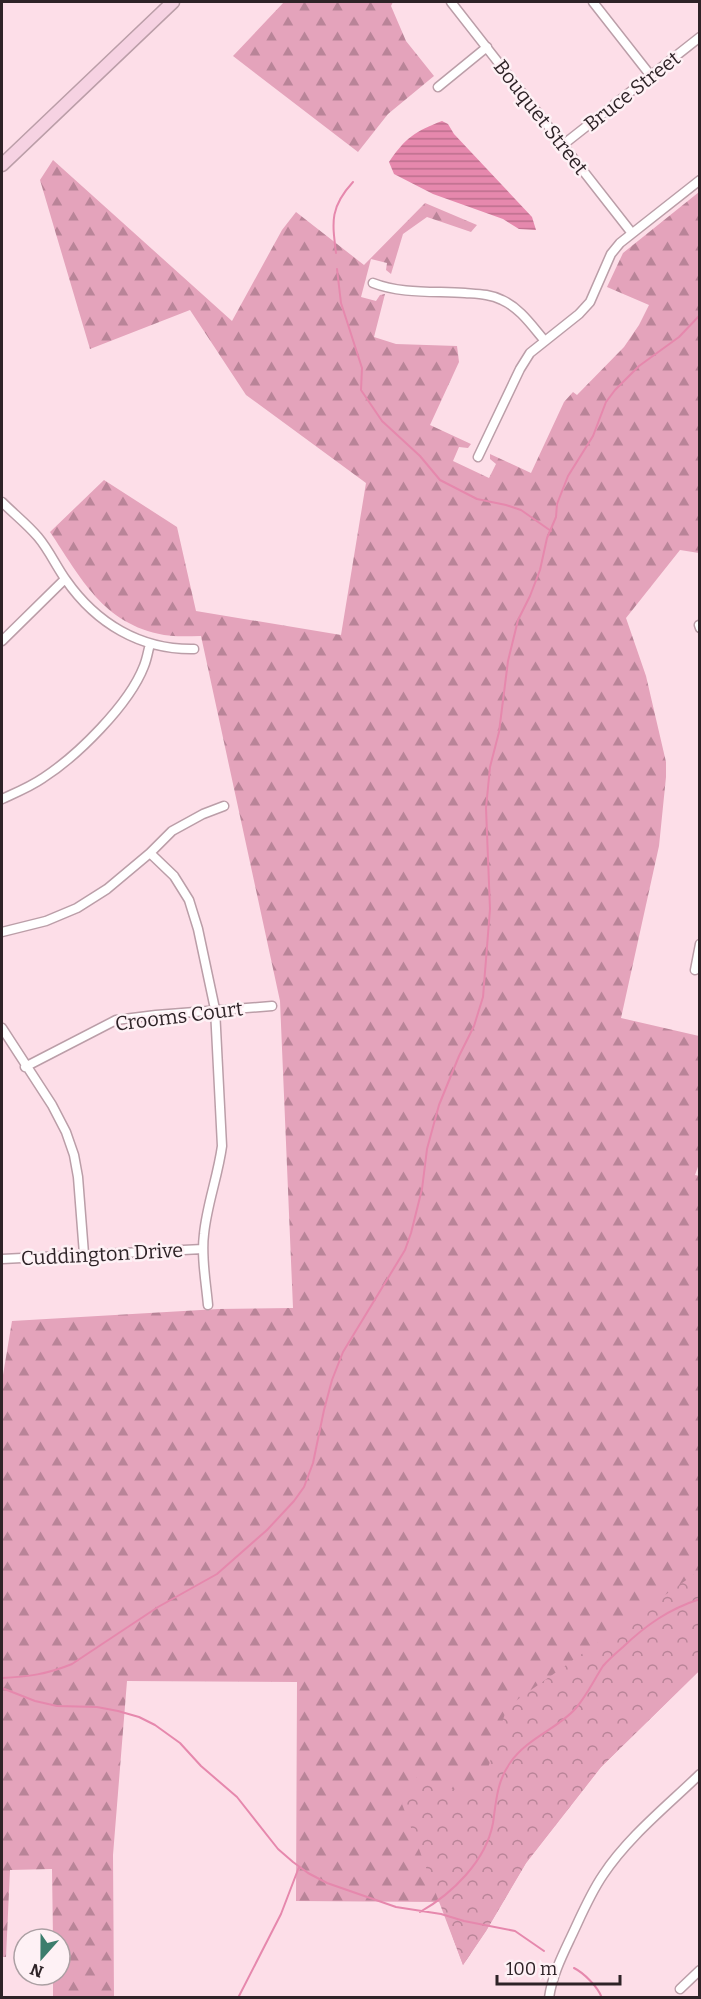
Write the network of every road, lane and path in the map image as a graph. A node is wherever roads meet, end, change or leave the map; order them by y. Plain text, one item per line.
1 (172, 2) edge
2 (451, 2) edge
3 (593, 2) edge
4 (699, 37) edge
5 (487, 47) junction
6 (651, 75) junction
7 (438, 87) dead end
8 (564, 144) junction
9 (2, 165) edge
10 (699, 180) edge
11 (631, 232) junction
12 (373, 283) dead end
13 (545, 341) junction
14 (478, 457) dead end
15 (2, 502) edge
16 (65, 579) junction
17 (2, 641) edge
18 (150, 644) junction
19 (194, 649) dead end
20 (2, 799) edge
21 (224, 806) dead end
22 (150, 853) junction
23 (2, 932) edge
24 (699, 944) edge
25 (695, 970) dead end
26 (272, 1006) dead end
27 (215, 1009) junction
28 (2, 1028) edge
29 (25, 1067) junction
30 (203, 1249) junction
31 (84, 1254) junction
32 (2, 1258) edge
33 (207, 1305) dead end
34 (699, 1774) edge
35 (699, 1970) edge
36 (680, 1989) dead end
37 (549, 1998) edge

1 - 9 street
2 - 5 street, Bouquet Street
3 - 6 street
4 - 6 street, Bruce Street
5 - 7 street
5 - 8 street, Bouquet Street
6 - 8 street, Bruce Street
8 - 11 street, Bouquet Street
10 - 11 street
11 - 13 street
12 - 13 street
13 - 14 street
15 - 16 street
16 - 17 street
16 - 18 street
18 - 19 street
18 - 20 street
21 - 22 street
22 - 23 street
22 - 27 street
24 - 25 street
26 - 27 street, Crooms Court
27 - 29 street, Crooms Court
27 - 30 street
28 - 29 street
29 - 31 street
30 - 31 street, Cuddington Drive
30 - 33 street
31 - 32 street, Cuddington Drive
34 - 37 street
35 - 36 street

